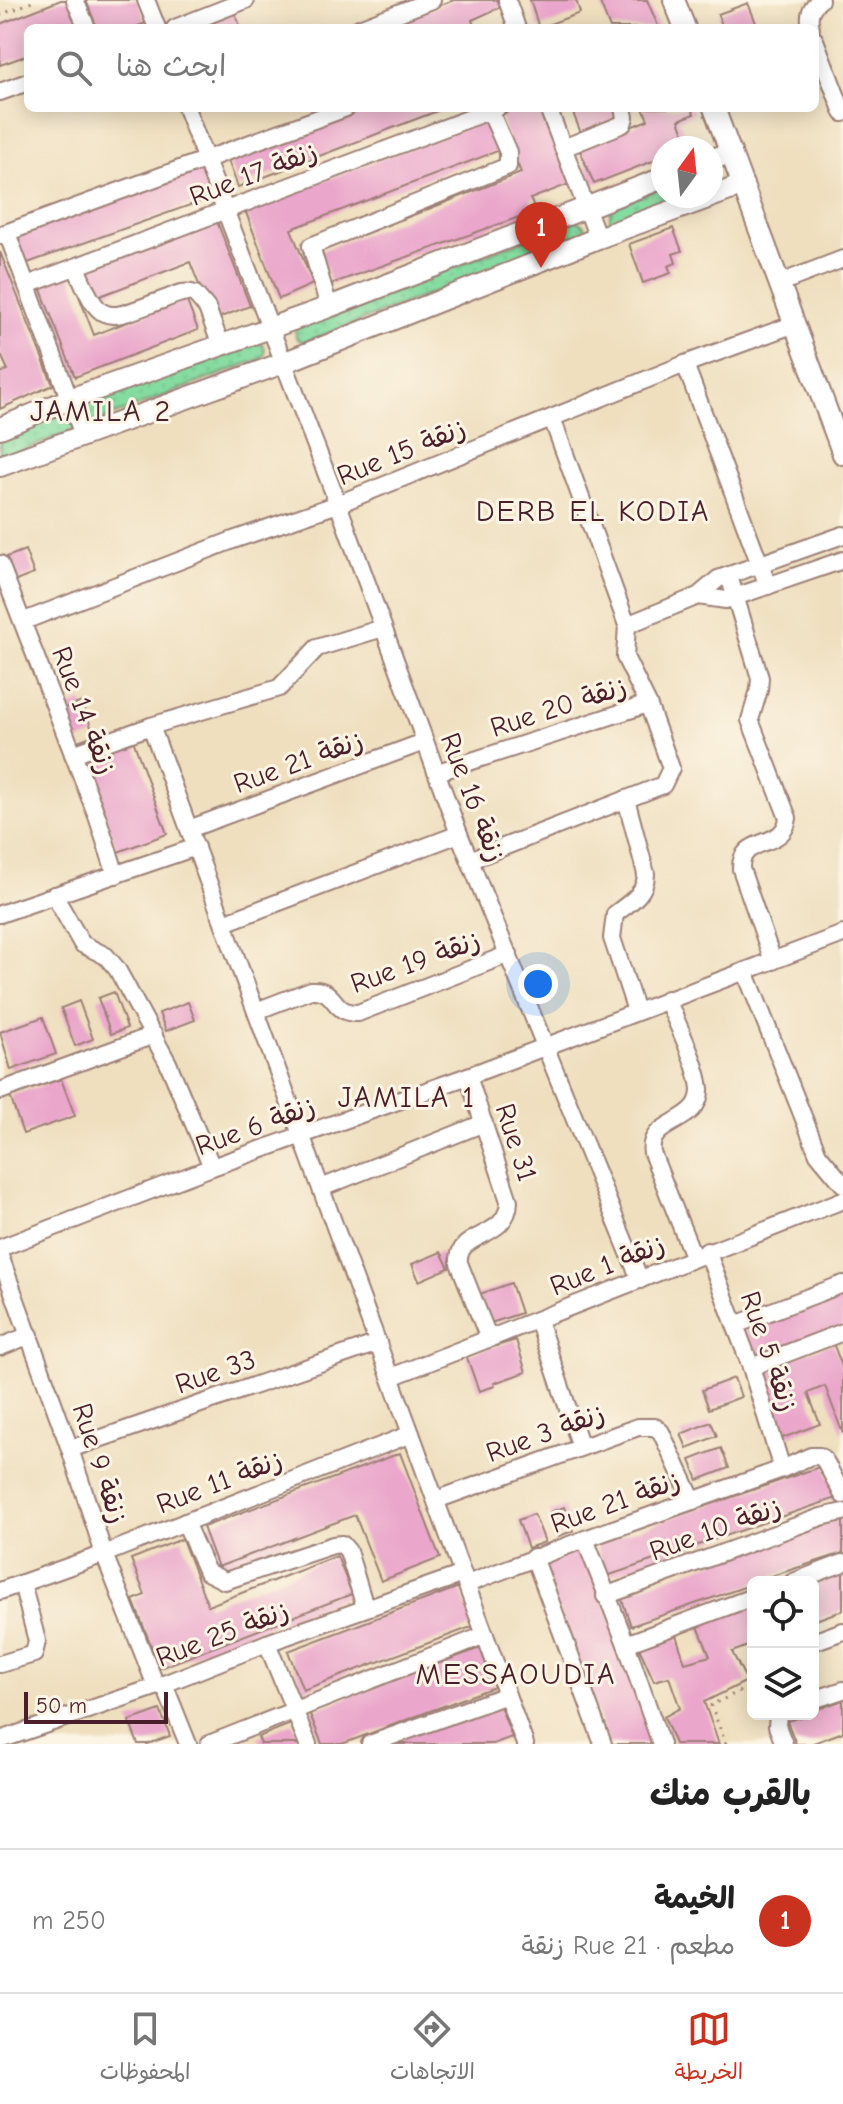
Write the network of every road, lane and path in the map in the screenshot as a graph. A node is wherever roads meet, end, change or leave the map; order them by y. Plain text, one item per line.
1 (37, 0) edge
2 (75, 0) edge
3 (146, 0) edge
4 (432, 0) edge
5 (507, 0) edge
6 (674, 0) edge
7 (820, 0) edge
8 (240, 1) edge
9 (407, 5) edge
10 (0, 15) edge
11 (85, 24) edge
12 (155, 24) edge
13 (185, 24) edge
14 (367, 24) edge
15 (516, 24) edge
16 (683, 24) edge
17 (810, 24) edge
18 (819, 50) edge
19 (24, 83) edge
20 (0, 92) edge
21 (187, 112) edge
22 (335, 112) edge
23 (485, 112) edge
24 (494, 112) edge
25 (550, 112) edge
26 (623, 112) edge
27 (716, 112) edge
28 (843, 113) edge
29 (563, 148) junction
30 (731, 152) junction
31 (723, 155) edge
32 (204, 162) junction
33 (651, 183) edge
34 (743, 185) junction
35 (586, 208) junction
36 (226, 211) junction
37 (3, 234) edge
38 (598, 238) junction
39 (843, 259) edge
40 (76, 267) junction
41 (780, 283) junction
42 (27, 285) junction
43 (329, 307) junction
44 (795, 324) junction
45 (270, 328) junction
46 (221, 346) junction
47 (283, 363) junction
48 (685, 364) junction
49 (70, 399) junction
50 (552, 418) junction
51 (0, 428) edge
52 (83, 435) junction
53 (843, 454) edge
54 (0, 466) edge
55 (338, 504) junction
56 (843, 535) edge
57 (843, 560) edge
58 (0, 564) edge
59 (760, 565) junction
60 (729, 576) junction
61 (768, 586) junction
62 (698, 596) junction
63 (737, 596) junction
64 (6, 598) edge
65 (24, 621) junction
66 (627, 625) junction
67 (383, 628) junction
68 (648, 704) junction
69 (151, 726) junction
70 (424, 742) junction
71 (73, 754) junction
72 (438, 772) junction
73 (626, 799) junction
74 (189, 829) junction
75 (459, 834) junction
76 (196, 847) junction
77 (470, 860) junction
78 (116, 875) junction
79 (54, 895) junction
80 (0, 914) edge
81 (224, 923) junction
82 (843, 934) edge
83 (509, 954) junction
84 (773, 961) junction
85 (745, 971) junction
86 (667, 999) junction
87 (256, 1011) junction
88 (636, 1011) junction
89 (154, 1035) junction
90 (547, 1046) junction
91 (0, 1071) edge
92 (468, 1076) junction
93 (3, 1090) edge
94 (484, 1123) junction
95 (302, 1136) junction
96 (212, 1167) junction
97 (843, 1184) edge
98 (321, 1188) junction
99 (843, 1200) edge
100 (0, 1248) edge
101 (700, 1254) junction
102 (0, 1256) edge
103 (640, 1280) junction
104 (843, 1284) edge
105 (538, 1320) junction
106 (735, 1325) junction
107 (843, 1332) edge
108 (30, 1335) junction
109 (489, 1339) junction
110 (378, 1343) junction
111 (0, 1347) edge
112 (751, 1367) junction
113 (391, 1377) junction
114 (411, 1434) junction
115 (581, 1447) junction
116 (70, 1449) junction
117 (782, 1469) junction
118 (843, 1495) edge
119 (436, 1500) junction
120 (693, 1501) junction
121 (843, 1512) edge
122 (185, 1522) junction
123 (585, 1539) junction
124 (104, 1554) junction
125 (534, 1557) junction
126 (843, 1563) edge
127 (809, 1576) edge
128 (465, 1579) junction
129 (22, 1583) junction
130 (0, 1591) edge
131 (605, 1596) junction
132 (747, 1599) edge
133 (365, 1607) junction
134 (843, 1631) edge
135 (485, 1635) junction
136 (819, 1640) edge
137 (267, 1643) junction
138 (626, 1644) junction
139 (0, 1664) edge
140 (160, 1685) junction
141 (747, 1688) edge
142 (843, 1690) edge
143 (507, 1695) junction
144 (819, 1698) edge
145 (293, 1711) junction
146 (778, 1720) edge
147 (0, 1740) edge
148 (188, 1744) edge
149 (209, 1744) edge
150 (308, 1744) edge
151 (370, 1744) edge
152 (525, 1744) edge
153 (603, 1744) edge
154 (661, 1744) edge
155 (726, 1744) edge
156 (784, 1744) edge

1 - 10 path
2 - 11 street
3 - 12 street
4 - 9 street
5 - 15 street
6 - 16 street
7 - 17 street
8 - 13 street
9 - 14 street
18 - 28 street
19 - 20 street
21 - 32 street
22 - 32 street
23 - 36 street, Rue 17 زنقة
24 - 43 street
25 - 29 street
26 - 29 street
27 - 30 street
29 - 35 street
30 - 31 street
30 - 34 street
32 - 36 street
32 - 37 street
33 - 35 street
34 - 38 street
34 - 41 street
35 - 38 street
35 - 43 street
36 - 40 street, Rue 17 زنقة
36 - 45 street
37 - 42 street
38 - 47 street
39 - 41 street
40 - 42 street, Rue 17 زنقة
40 - 46 street
41 - 44 street
42 - 49 street
43 - 45 street
44 - 48 street, Rue 15 زنقة
44 - 53 street
45 - 46 street
45 - 47 street, Rue 16 زنقة
46 - 49 street
47 - 52 street
47 - 55 street, Rue 16 زنقة
48 - 50 street, Rue 15 زنقة
48 - 59 street
49 - 51 street
49 - 52 street
50 - 55 street, Rue 15 زنقة
50 - 66 street
52 - 54 street
55 - 65 street, Rue 15 زنقة
55 - 67 street, Rue 16 زنقة
56 - 59 street
57 - 61 street
58 - 64 street, Rue 14 زنقة
59 - 60 street
59 - 61 street
60 - 62 street
60 - 63 street
61 - 63 street
62 - 63 street
62 - 66 street
63 - 84 street
64 - 65 street, Rue 14 زنقة
65 - 71 street, Rue 14 زنقة
66 - 68 street
67 - 69 street
67 - 70 street, Rue 16 زنقة
68 - 72 street, Rue 20 زنقة
68 - 73 street
69 - 71 street
69 - 74 street
70 - 72 street, Rue 16 زنقة
70 - 74 street, Rue 21 زنقة
71 - 78 street, Rue 14 زنقة
72 - 75 street, Rue 16 زنقة
73 - 77 street
73 - 88 street
74 - 76 street
75 - 77 street, Rue 16 زنقة
75 - 81 street
76 - 78 street
76 - 81 street
77 - 83 street, Rue 16 زنقة
78 - 79 street
79 - 80 street
79 - 89 street
81 - 87 street
82 - 84 street, Rue 6 زنقة
83 - 87 street, Rue 19 زنقة
83 - 90 street, Rue 16 زنقة
84 - 85 street, Rue 6 زنقة
85 - 86 street, Rue 6 زنقة
85 - 97 street
86 - 88 street, Rue 6 زنقة
86 - 101 street, Rue 5 زنقة
87 - 95 street
88 - 90 street, Rue 6 زنقة
89 - 93 street
89 - 96 street
90 - 92 street, Rue 6 زنقة
90 - 103 street, Rue 16 زنقة
91 - 93 street
92 - 94 street, Rue 31
92 - 95 street, Rue 6 زنقة
94 - 98 street
94 - 109 street, Rue 31
95 - 96 street, Rue 6 زنقة
95 - 98 street
96 - 100 street, Rue 6 زنقة
98 - 110 street
99 - 101 street, Rue 1 زنقة
101 - 103 street, Rue 1 زنقة
101 - 106 street, Rue 5 زنقة
102 - 108 street, Rue 9 زنقة
103 - 105 street, Rue 1 زنقة
104 - 106 street
105 - 109 street, Rue 1 زنقة
105 - 115 street
106 - 112 street, Rue 5 زنقة
107 - 112 street
108 - 111 street
108 - 116 street, Rue 9 زنقة
109 - 113 street, Rue 1 زنقة
110 - 113 street
110 - 116 street, Rue 33
112 - 117 street, Rue 5 زنقة
113 - 114 street
114 - 119 street
114 - 122 street, Rue 11 زنقة
115 - 119 street, Rue 3 زنقة
115 - 120 street, Rue 3 زنقة
116 - 124 street, Rue 9 زنقة
117 - 118 street, Rue 21 زنقة
117 - 120 street, Rue 21 زنقة
119 - 128 street
120 - 123 street, Rue 21 زنقة
121 - 131 street, Rue 10 زنقة
122 - 124 street, Rue 11 زنقة
122 - 133 street
123 - 125 street, Rue 21 زنقة
123 - 131 street
124 - 129 street, Rue 11 زنقة
124 - 140 street, Rue 9 زنقة
125 - 128 street, Rue 21 زنقة
125 - 153 street
126 - 127 street
128 - 133 street, Rue 25 زنقة
128 - 135 street
129 - 130 street, Rue 11 زنقة
129 - 139 street
131 - 138 street
132 - 138 street
133 - 137 street, Rue 25 زنقة
134 - 136 street
135 - 143 street
135 - 145 street
137 - 140 street, Rue 25 زنقة
137 - 145 street
138 - 154 street
140 - 147 street, Rue 25 زنقة
140 - 148 street, Rue 9 زنقة
141 - 155 path
142 - 144 street
143 - 151 street
143 - 152 street
145 - 149 street
145 - 150 street
146 - 156 street

